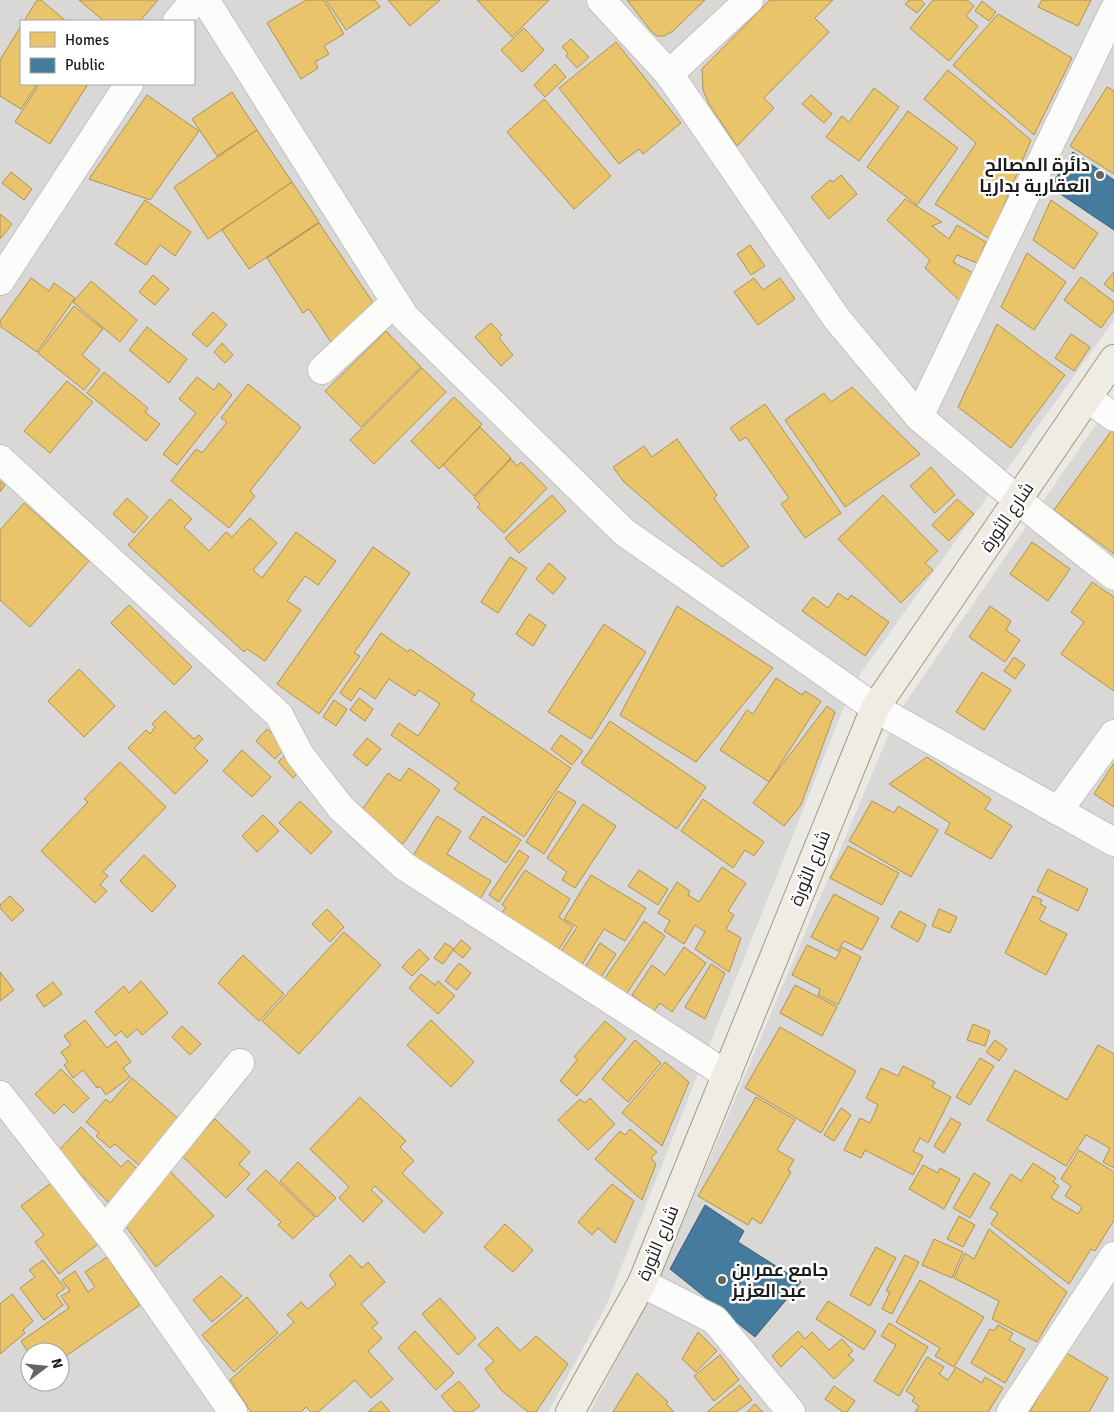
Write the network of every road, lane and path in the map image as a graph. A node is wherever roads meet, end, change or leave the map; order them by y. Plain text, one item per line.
1 (195, 0) edge
2 (204, 0) edge
3 (601, 0) edge
4 (750, 0) edge
5 (1114, 10) edge
6 (178, 20) edge
7 (669, 74) junction
8 (128, 85) edge
9 (1, 277) edge
10 (395, 302) junction
11 (1114, 359) edge
12 (322, 370) dead end
13 (1087, 398) junction
14 (919, 417) junction
15 (1114, 417) edge
16 (0, 459) edge
17 (1018, 501) junction
18 (1114, 576) edge
19 (875, 708) junction
20 (1114, 734) edge
21 (1058, 811) junction
22 (1114, 842) edge
23 (240, 1063) dead end
24 (727, 1076) junction
25 (0, 1095) edge
26 (105, 1230) junction
27 (1114, 1256) edge
28 (642, 1283) junction
29 (233, 1412) edge
30 (570, 1412) edge
31 (791, 1412) edge
32 (1011, 1412) edge

1 - 6 street
2 - 10 street
3 - 7 street
4 - 7 street
5 - 14 street
7 - 14 street
8 - 9 street
10 - 12 street
10 - 19 street
11 - 13 main road, شارع الثورة
13 - 15 street
13 - 17 main road, شارع الثورة
14 - 17 street
16 - 24 street
17 - 18 street
17 - 19 main road, شارع الثورة
19 - 21 street
19 - 24 main road, شارع الثورة
20 - 21 street
21 - 22 street
23 - 26 street
24 - 28 main road, شارع الثورة
25 - 26 street
26 - 29 street
27 - 32 street
28 - 30 main road, شارع الثورة
28 - 31 street

